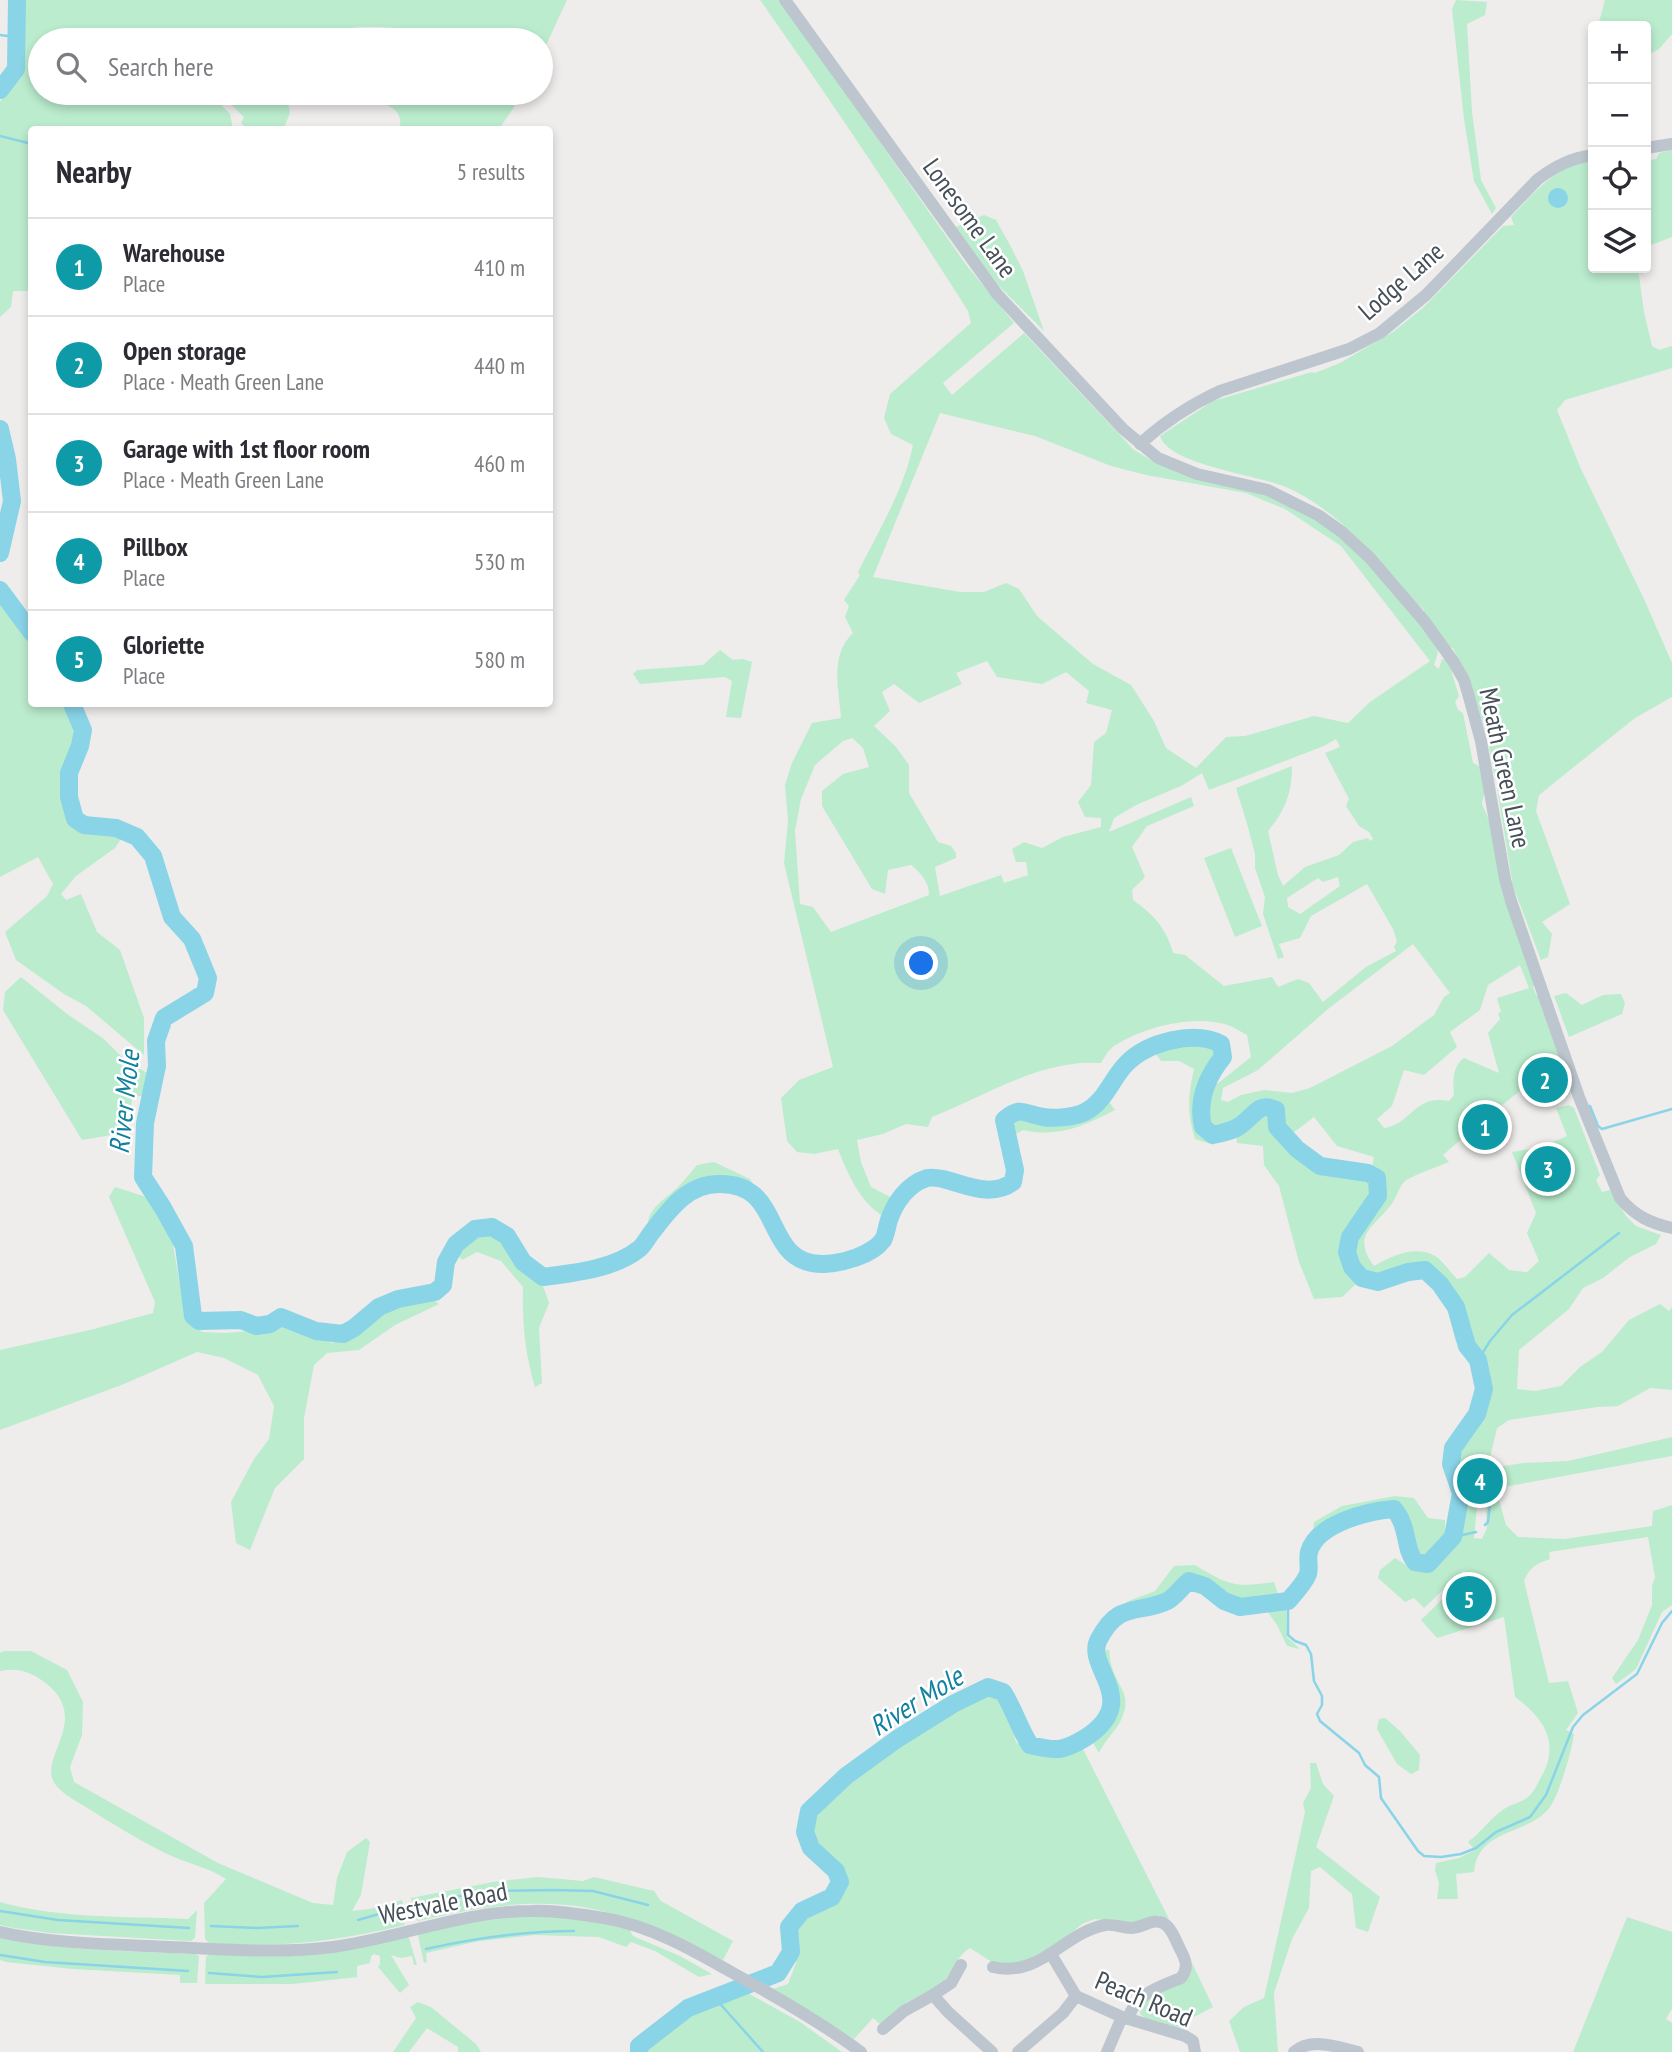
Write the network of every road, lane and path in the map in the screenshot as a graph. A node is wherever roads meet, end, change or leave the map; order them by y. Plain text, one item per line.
1 (785, 0) edge
2 (1672, 144) edge
3 (1651, 147) edge
4 (1588, 156) edge
5 (1140, 444) junction
6 (1672, 1228) edge
7 (0, 1932) edge
8 (1051, 1954) junction
9 (961, 1965) dead end
10 (993, 1967) dead end
11 (933, 1995) junction
12 (1076, 1996) junction
13 (1125, 2018) junction
14 (883, 2029) dead end
15 (862, 2052) edge
16 (992, 2052) edge
17 (1018, 2052) edge
18 (1107, 2052) edge
19 (1195, 2052) edge
20 (1294, 2052) edge
21 (1358, 2052) edge

1 - 5 street, Lonesome Lane
2 - 3 street
4 - 5 street, Lodge Lane
5 - 6 street, Meath Green Lane
7 - 15 street, Westvale Road
8 - 10 street
8 - 12 street, Peach Road
8 - 13 street
9 - 11 street
11 - 14 street
11 - 16 street
12 - 13 street, Peach Road
12 - 17 street
13 - 18 street
13 - 19 street, Peach Road
20 - 21 street

